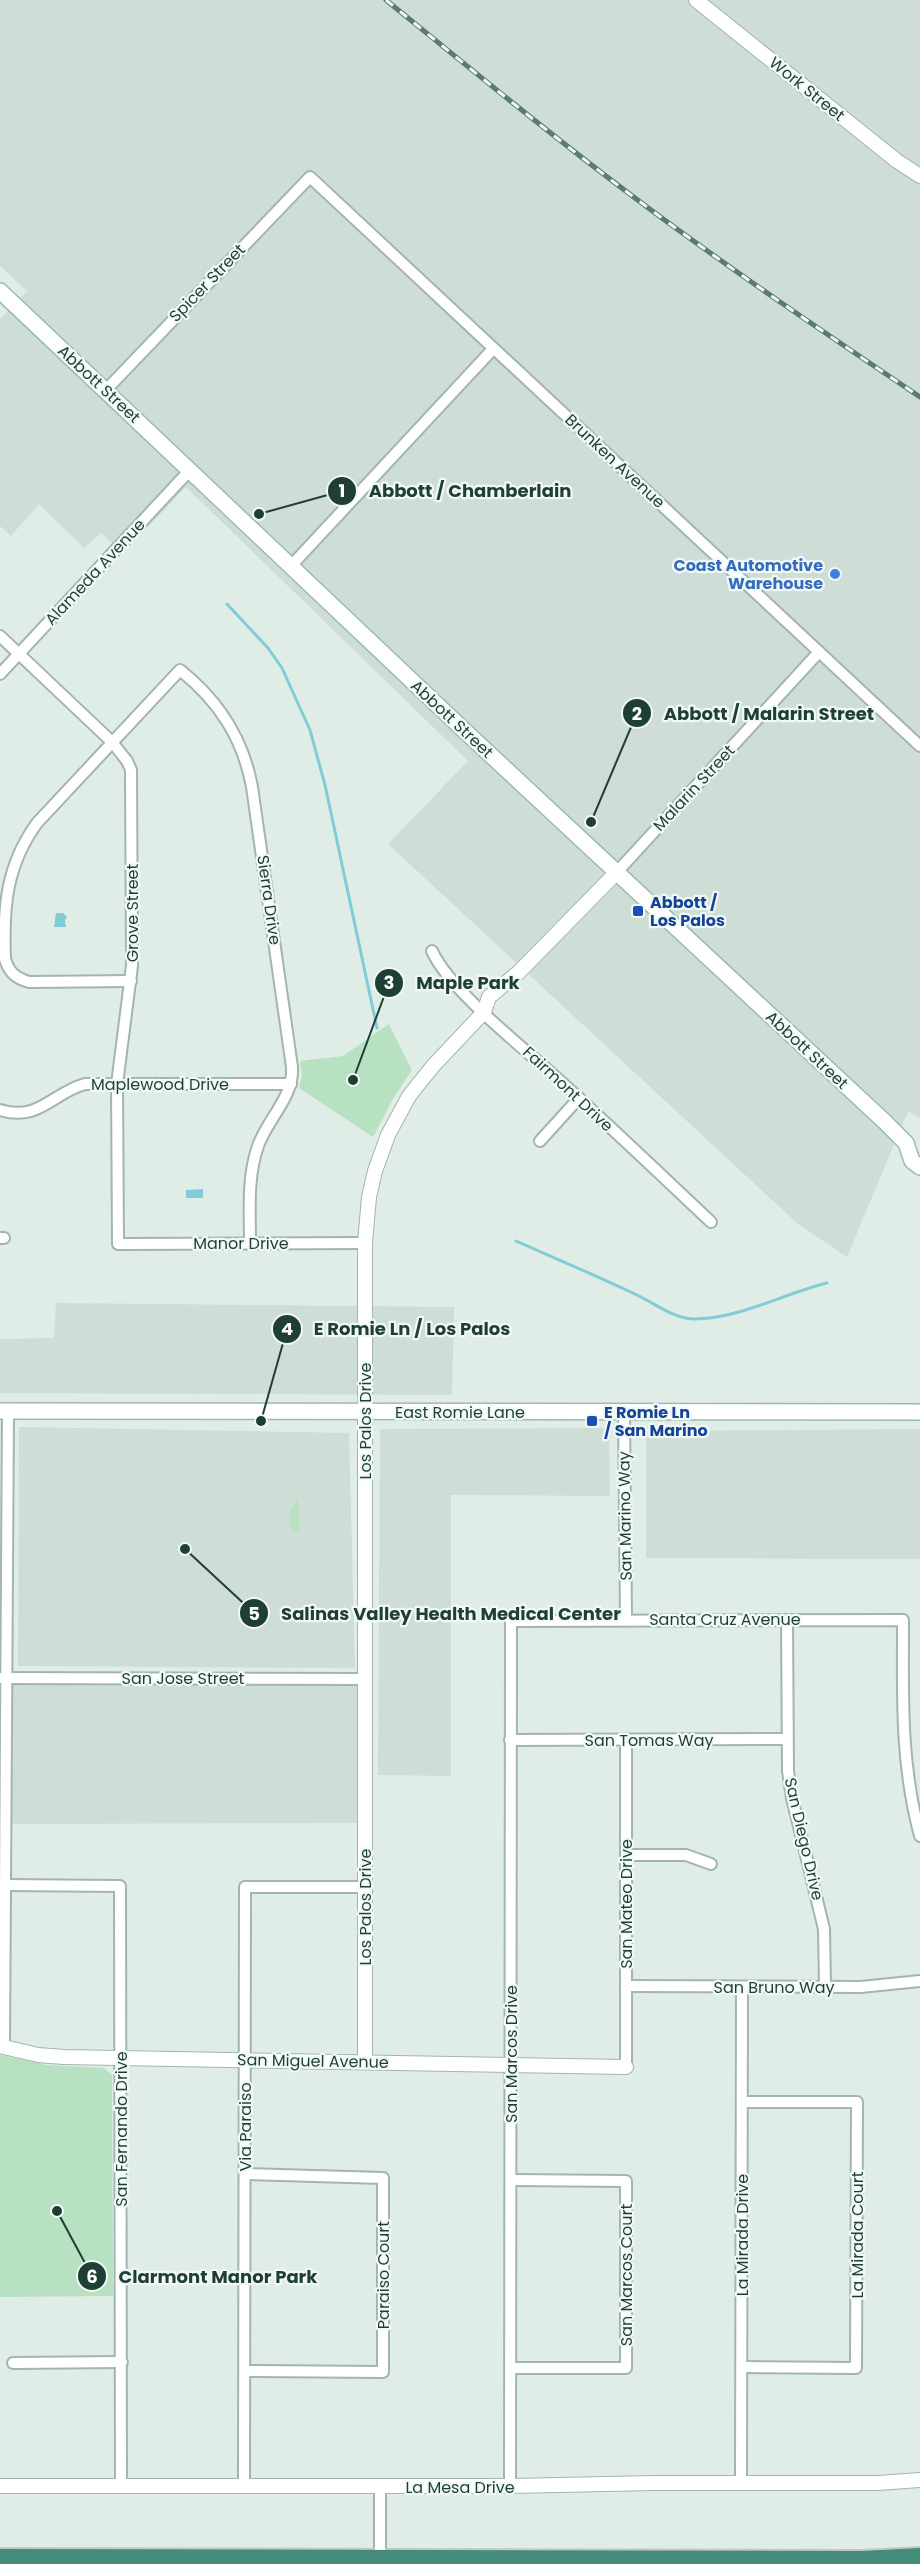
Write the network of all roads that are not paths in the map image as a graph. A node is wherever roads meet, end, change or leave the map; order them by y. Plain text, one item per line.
1 (696, 0) edge
2 (920, 176) edge
3 (310, 177) joint
4 (0, 291) edge
5 (493, 349) junction
6 (106, 390) junction
7 (190, 470) junction
8 (290, 567) junction
9 (0, 636) edge
10 (819, 652) junction
11 (19, 654) junction
12 (0, 674) edge
13 (112, 742) junction
14 (920, 746) edge
15 (617, 872) junction
16 (432, 951) dead end
17 (131, 981) junction
18 (484, 1012) junction
19 (117, 1084) junction
20 (291, 1084) junction
21 (579, 1098) junction
22 (0, 1110) edge
23 (540, 1141) dead end
24 (913, 1144) edge
25 (920, 1167) edge
26 (711, 1222) dead end
27 (250, 1243) junction
28 (118, 1244) joint
29 (365, 1244) junction
30 (4, 1411) edge
31 (365, 1411) junction
32 (624, 1412) junction
33 (920, 1412) edge
34 (626, 1619) junction
35 (787, 1620) junction
36 (511, 1621) joint
37 (3, 1678) edge
38 (365, 1679) junction
39 (510, 1740) junction
40 (626, 1740) junction
41 (787, 1740) junction
42 (920, 1836) edge
43 (626, 1855) junction
44 (711, 1864) dead end
45 (5, 1885) junction
46 (364, 1887) junction
47 (920, 1981) edge
48 (627, 1986) junction
49 (742, 1987) junction
50 (825, 1987) junction
51 (2, 2046) edge
52 (121, 2057) junction
53 (245, 2059) junction
54 (365, 2062) junction
55 (511, 2067) junction
56 (626, 2067) joint
57 (742, 2102) junction
58 (245, 2174) junction
59 (512, 2180) junction
60 (122, 2362) junction
61 (13, 2363) dead end
62 (742, 2367) junction
63 (512, 2368) junction
64 (245, 2372) junction
65 (920, 2480) edge
66 (741, 2482) junction
67 (0, 2486) edge
68 (121, 2486) junction
69 (510, 2486) junction
70 (244, 2487) junction
71 (380, 2487) junction
72 (920, 2556) edge
73 (0, 2557) edge
74 (380, 2561) edge

1 - 2 street, Work Street
3 - 5 street, Brunken Avenue
3 - 6 street, Spicer Street
4 - 6 main road, Abbott Street
5 - 8 street
5 - 10 street, Brunken Avenue
6 - 7 main road, Abbott Street
7 - 8 main road, Abbott Street
7 - 11 street, Alameda Avenue
8 - 15 main road, Abbott Street
9 - 11 street, Grove Street
10 - 14 street, Brunken Avenue
10 - 15 street, Malarin Street
11 - 12 street, Alameda Avenue
11 - 13 street, Grove Street
13 - 17 street, Grove Street
13 - 17 street
13 - 20 street, Sierra Drive
15 - 18 street, Los Palos Drive
15 - 24 main road, Abbott Street
16 - 18 street, Fairmont Drive
17 - 19 street, Grove Street
18 - 21 street, Fairmont Drive
18 - 29 street, Los Palos Drive
19 - 20 street, Maplewood Drive
19 - 22 street, Maplewood Drive
19 - 28 street, Grove Street
20 - 27 street, Sierra Drive
21 - 23 street
21 - 26 street, Fairmont Drive
24 - 25 main road, Abbott Street
27 - 28 street, Manor Drive
27 - 29 street, Manor Drive
29 - 31 street, Los Palos Drive
30 - 31 main road, East Romie Lane
30 - 37 street
31 - 32 main road, East Romie Lane
31 - 38 street, Los Palos Drive
32 - 33 main road, East Romie Lane
32 - 34 street, San Marino Way
34 - 35 street, Santa Cruz Avenue
34 - 36 street, Santa Cruz Avenue
35 - 41 street, San Diego Drive
35 - 42 street, Santa Cruz Avenue
36 - 39 street, San Marcos Drive
37 - 38 street, San Jose Street
37 - 45 street
38 - 46 street, Los Palos Drive
39 - 40 street, San Tomas Way
39 - 55 street, San Marcos Drive
40 - 41 street, San Tomas Way
40 - 43 street, San Mateo Drive
41 - 50 street, San Diego Drive
43 - 44 street
43 - 48 street, San Mateo Drive
45 - 51 street
45 - 52 street, San Fernando Drive
46 - 53 street, Via Paraiso
46 - 54 street, Los Palos Drive
47 - 50 street, San Bruno Way
48 - 49 street, San Bruno Way
48 - 56 street, San Mateo Drive
49 - 50 street, San Bruno Way
49 - 57 street, La Mirada Drive
51 - 52 street, San Miguel Avenue
52 - 53 street, San Miguel Avenue
52 - 60 street, San Fernando Drive
53 - 54 street, San Miguel Avenue
53 - 58 street, Via Paraiso
54 - 55 street, San Miguel Avenue
55 - 56 street, San Miguel Avenue
55 - 59 street, San Marcos Drive
57 - 62 street, La Mirada Drive
57 - 62 street, La Mirada Court
58 - 64 street, Via Paraiso
58 - 64 street, Paraiso Court
59 - 63 street, San Marcos Drive
59 - 63 street, San Marcos Court
60 - 61 street
60 - 68 street, San Fernando Drive
62 - 66 street, La Mirada Drive
63 - 69 street, San Marcos Drive
64 - 70 street, Via Paraiso
65 - 66 street, La Mesa Drive
66 - 69 street, La Mesa Drive
67 - 68 street, La Mesa Drive
68 - 70 street, La Mesa Drive
69 - 71 street, La Mesa Drive
70 - 71 street, La Mesa Drive
71 - 74 street
72 - 74 highway
73 - 74 highway

